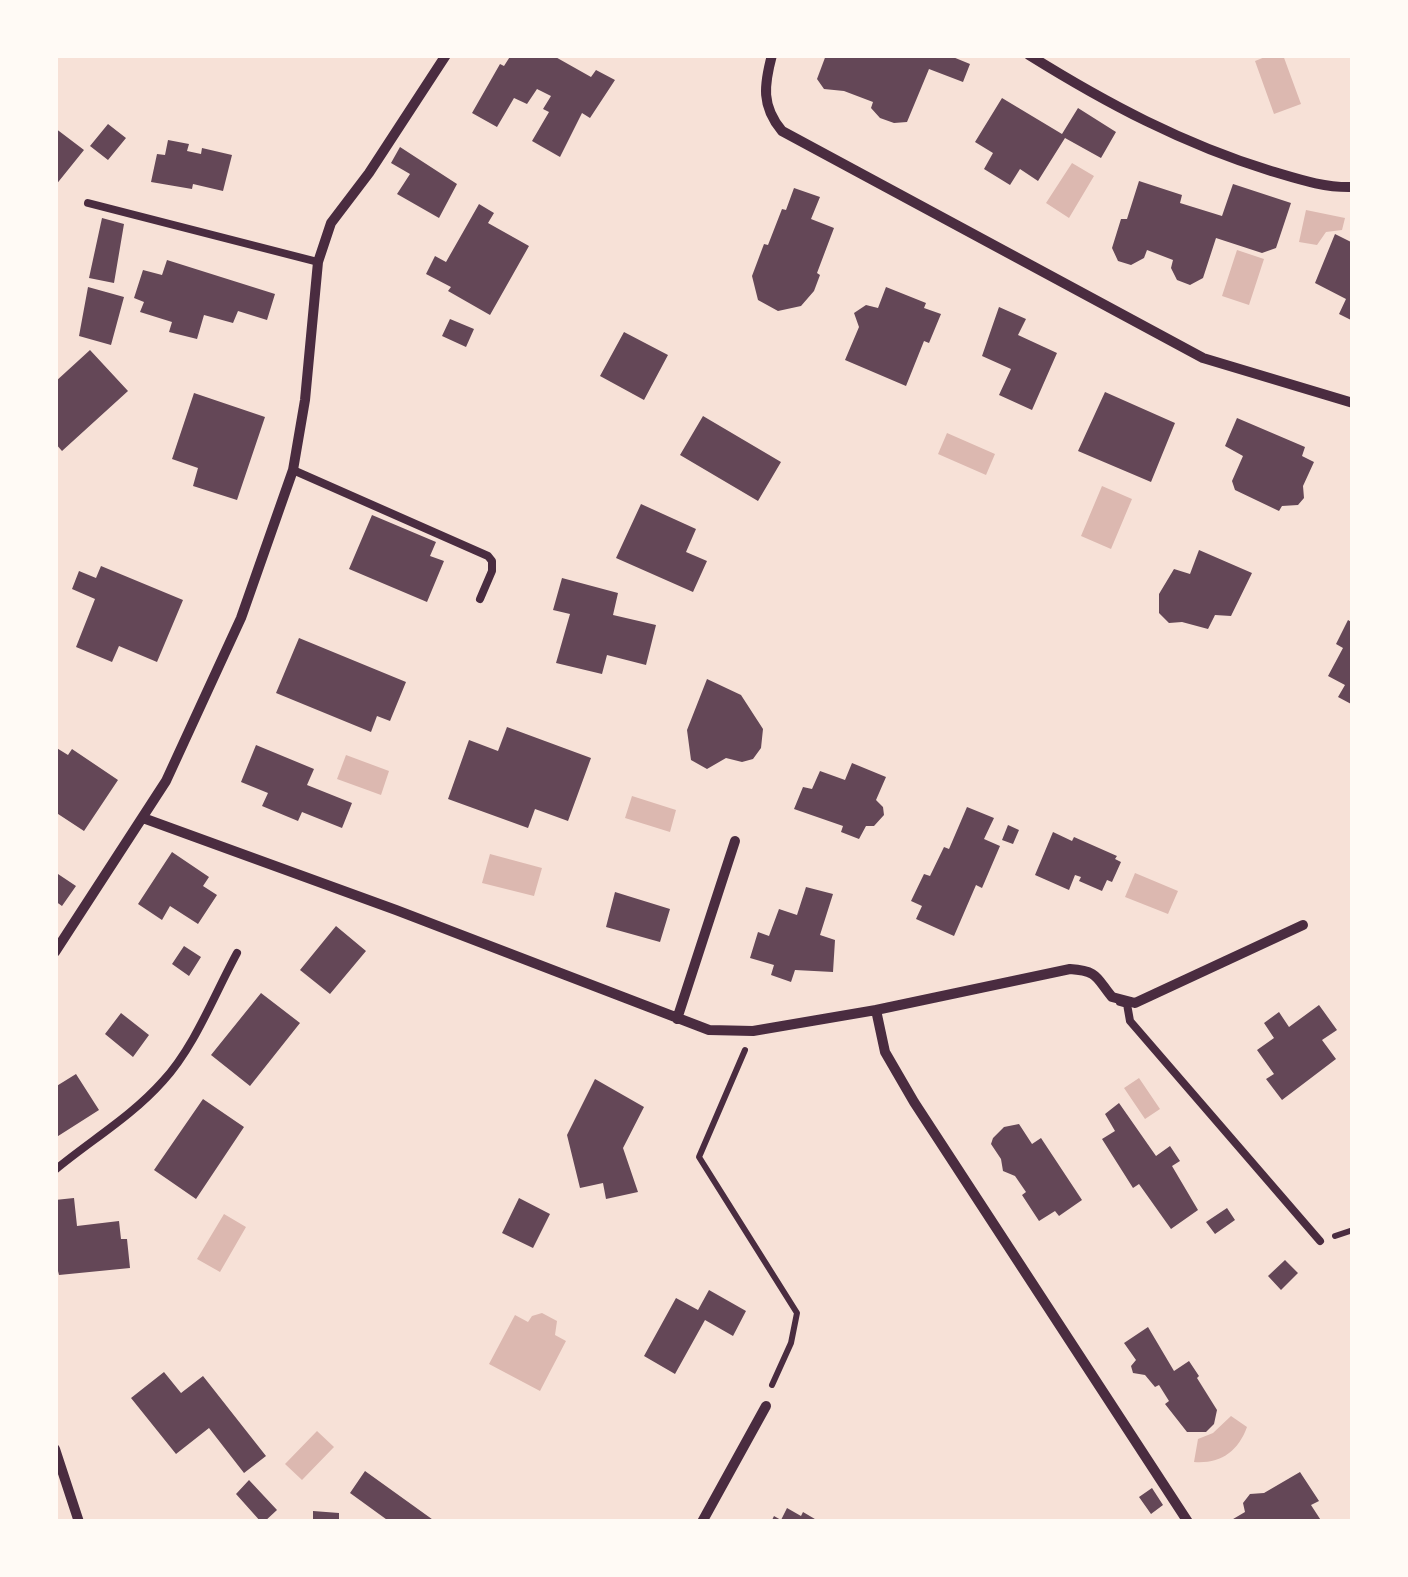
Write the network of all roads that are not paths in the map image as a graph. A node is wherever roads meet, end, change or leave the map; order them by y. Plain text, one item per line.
1 (446, 55) edge
2 (772, 55) edge
3 (1029, 55) edge
4 (1353, 187) edge
5 (88, 202) dead end
6 (318, 262) junction
7 (1353, 403) edge
8 (293, 470) junction
9 (480, 599) dead end
10 (142, 818) junction
11 (735, 840) dead end
12 (1303, 925) dead end
13 (55, 952) edge
14 (237, 953) dead end
15 (1120, 1002) junction
16 (876, 1010) junction
17 (677, 1019) junction
18 (55, 1170) edge
19 (1320, 1241) dead end
20 (766, 1406) road end
21 (55, 1449) edge
22 (78, 1522) edge
23 (702, 1522) edge
24 (1188, 1522) edge

1 - 6 street
2 - 7 street
3 - 4 street
5 - 6 lane
6 - 8 street
8 - 9 lane
8 - 10 street
10 - 13 street
10 - 17 street
11 - 17 street
12 - 15 street
14 - 18 lane
15 - 16 street
15 - 19 lane
16 - 17 street
16 - 24 street
20 - 23 street
21 - 22 street

